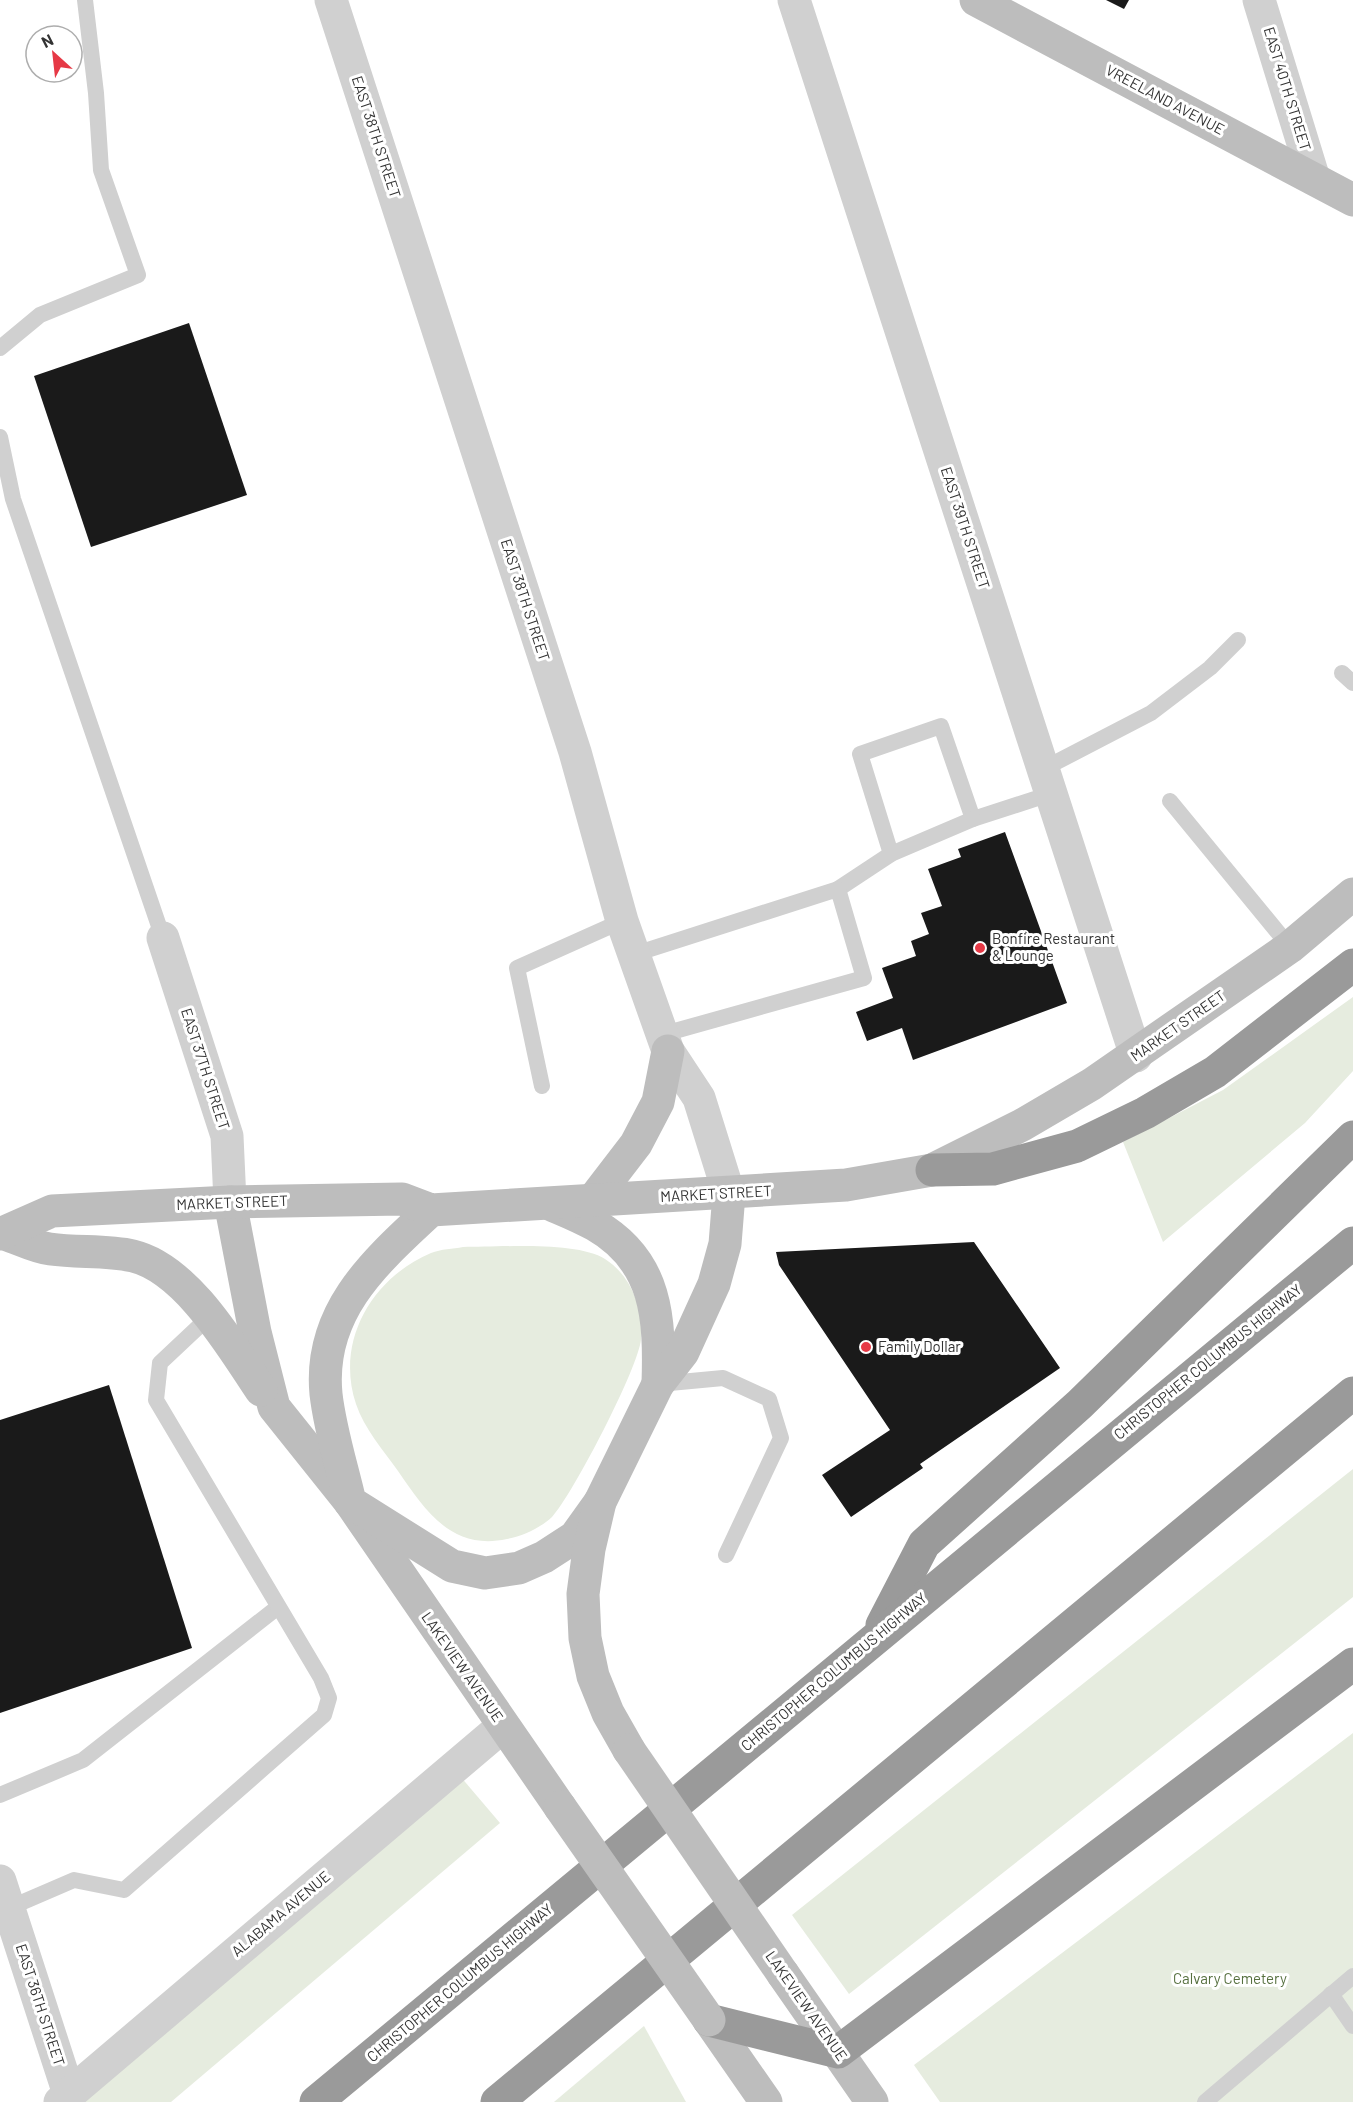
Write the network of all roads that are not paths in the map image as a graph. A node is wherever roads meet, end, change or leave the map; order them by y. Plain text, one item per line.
1 (85, 0) edge
2 (331, 0) edge
3 (795, 0) edge
4 (976, 0) edge
5 (1259, 0) edge
6 (1314, 179) junction
7 (1353, 200) edge
8 (0, 348) edge
9 (0, 437) edge
10 (1238, 640) dead end
11 (1047, 782) junction
12 (1170, 801) dead end
13 (973, 819) junction
14 (891, 854) junction
15 (838, 889) junction
16 (1353, 894) edge
17 (622, 921) junction
18 (163, 938) joint
19 (1290, 947) junction
20 (635, 954) junction
21 (1353, 965) edge
22 (666, 1042) junction
23 (1136, 1056) junction
24 (542, 1086) dead end
25 (1353, 1137) edge
26 (932, 1170) junction
27 (729, 1194) junction
28 (593, 1200) junction
29 (230, 1202) junction
30 (546, 1202) junction
31 (431, 1210) junction
32 (1, 1234) edge
33 (1353, 1243) edge
34 (210, 1316) junction
35 (658, 1384) junction
36 (1353, 1393) edge
37 (273, 1407) junction
38 (350, 1502) junction
39 (600, 1502) junction
40 (726, 1555) dead end
41 (279, 1607) junction
42 (874, 1640) junction
43 (1353, 1664) edge
44 (503, 1726) junction
45 (0, 1795) edge
46 (4, 1894) edge
47 (1353, 1976) edge
48 (1331, 1994) junction
49 (709, 2020) junction
50 (1353, 2026) edge
51 (838, 2052) junction
52 (64, 2098) edge
53 (316, 2102) edge
54 (497, 2102) edge
55 (766, 2102) edge
56 (872, 2102) edge
57 (1205, 2102) edge

1 - 8 lane
2 - 17 street, EAST 38TH STREET
3 - 11 street, EAST 39TH STREET
4 - 6 main road, VREELAND AVENUE
5 - 6 street, EAST 40TH STREET
6 - 7 main road, VREELAND AVENUE
9 - 18 lane
10 - 11 lane
11 - 13 lane
11 - 23 street, EAST 39TH STREET
12 - 19 lane
13 - 14 lane
13 - 14 lane
14 - 15 lane
15 - 20 lane
15 - 22 lane
16 - 19 main road, MARKET STREET
17 - 20 street, EAST 38TH STREET
17 - 24 lane
18 - 29 street, EAST 37TH STREET
19 - 23 main road, MARKET STREET
20 - 22 street, EAST 38TH STREET
21 - 26 highway
22 - 27 street, EAST 38TH STREET
22 - 28 main road
23 - 26 main road, MARKET STREET
25 - 42 highway
26 - 27 main road, MARKET STREET
27 - 28 main road, MARKET STREET
27 - 35 main road, LAKEVIEW AVENUE
28 - 30 main road, MARKET STREET
29 - 31 main road, MARKET STREET
29 - 32 main road, MARKET STREET
29 - 37 main road, LAKEVIEW AVENUE
30 - 31 main road, MARKET STREET
30 - 35 main road
31 - 38 main road
32 - 34 main road
33 - 42 highway, CHRISTOPHER COLUMBUS HIGHWAY
34 - 37 main road
34 - 41 lane
35 - 39 main road, LAKEVIEW AVENUE
35 - 40 lane
36 - 54 highway
37 - 38 main road, LAKEVIEW AVENUE
38 - 39 main road
38 - 44 main road, LAKEVIEW AVENUE
39 - 51 main road, LAKEVIEW AVENUE, bridge
41 - 45 lane
41 - 46 lane
42 - 53 highway, CHRISTOPHER COLUMBUS HIGHWAY
43 - 51 highway
44 - 49 main road, LAKEVIEW AVENUE, bridge
44 - 52 street, ALABAMA AVENUE
46 - 52 street, EAST 36TH STREET
47 - 48 lane
48 - 50 lane
48 - 57 lane
49 - 51 highway
49 - 55 main road, LAKEVIEW AVENUE
51 - 56 main road, LAKEVIEW AVENUE

